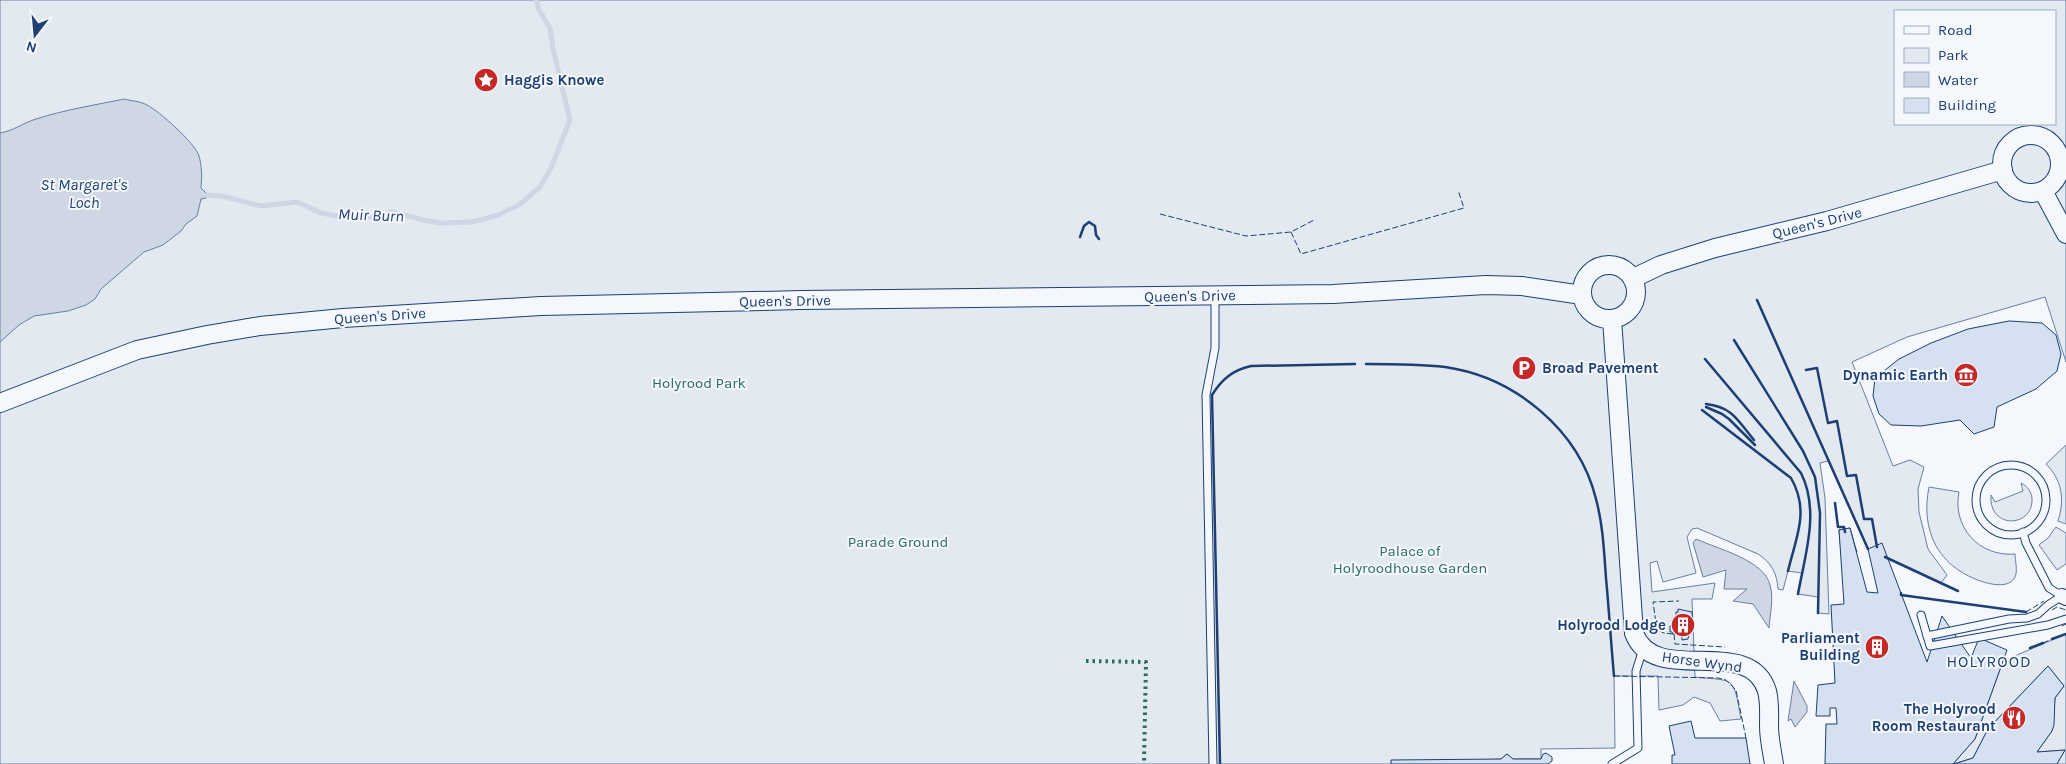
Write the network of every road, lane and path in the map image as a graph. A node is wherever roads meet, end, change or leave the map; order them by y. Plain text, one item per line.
1 (2062, 151) edge
2 (2002, 170) junction
3 (2043, 191) junction
4 (2066, 234) edge
5 (1633, 280) junction
6 (1215, 295) junction
7 (1582, 295) junction
8 (1612, 319) junction
9 (0, 403) edge
10 (2024, 532) junction
11 (2064, 597) edge
12 (1920, 615) dead end
13 (2066, 619) edge
14 (1927, 636) junction
15 (1643, 649) junction
16 (1214, 764) edge
17 (1612, 764) edge
18 (1774, 764) edge

1 - 2 street
1 - 3 street
2 - 3 street
2 - 5 street, Queen's Drive
3 - 4 street
5 - 7 street
5 - 8 street
6 - 7 street, Queen's Drive
6 - 9 street, Queen's Drive
6 - 16 lane
7 - 8 street
8 - 15 street
10 - 10 lane
10 - 11 lane
11 - 14 lane
12 - 14 lane
13 - 14 lane
15 - 17 lane
15 - 18 street, Horse Wynd

